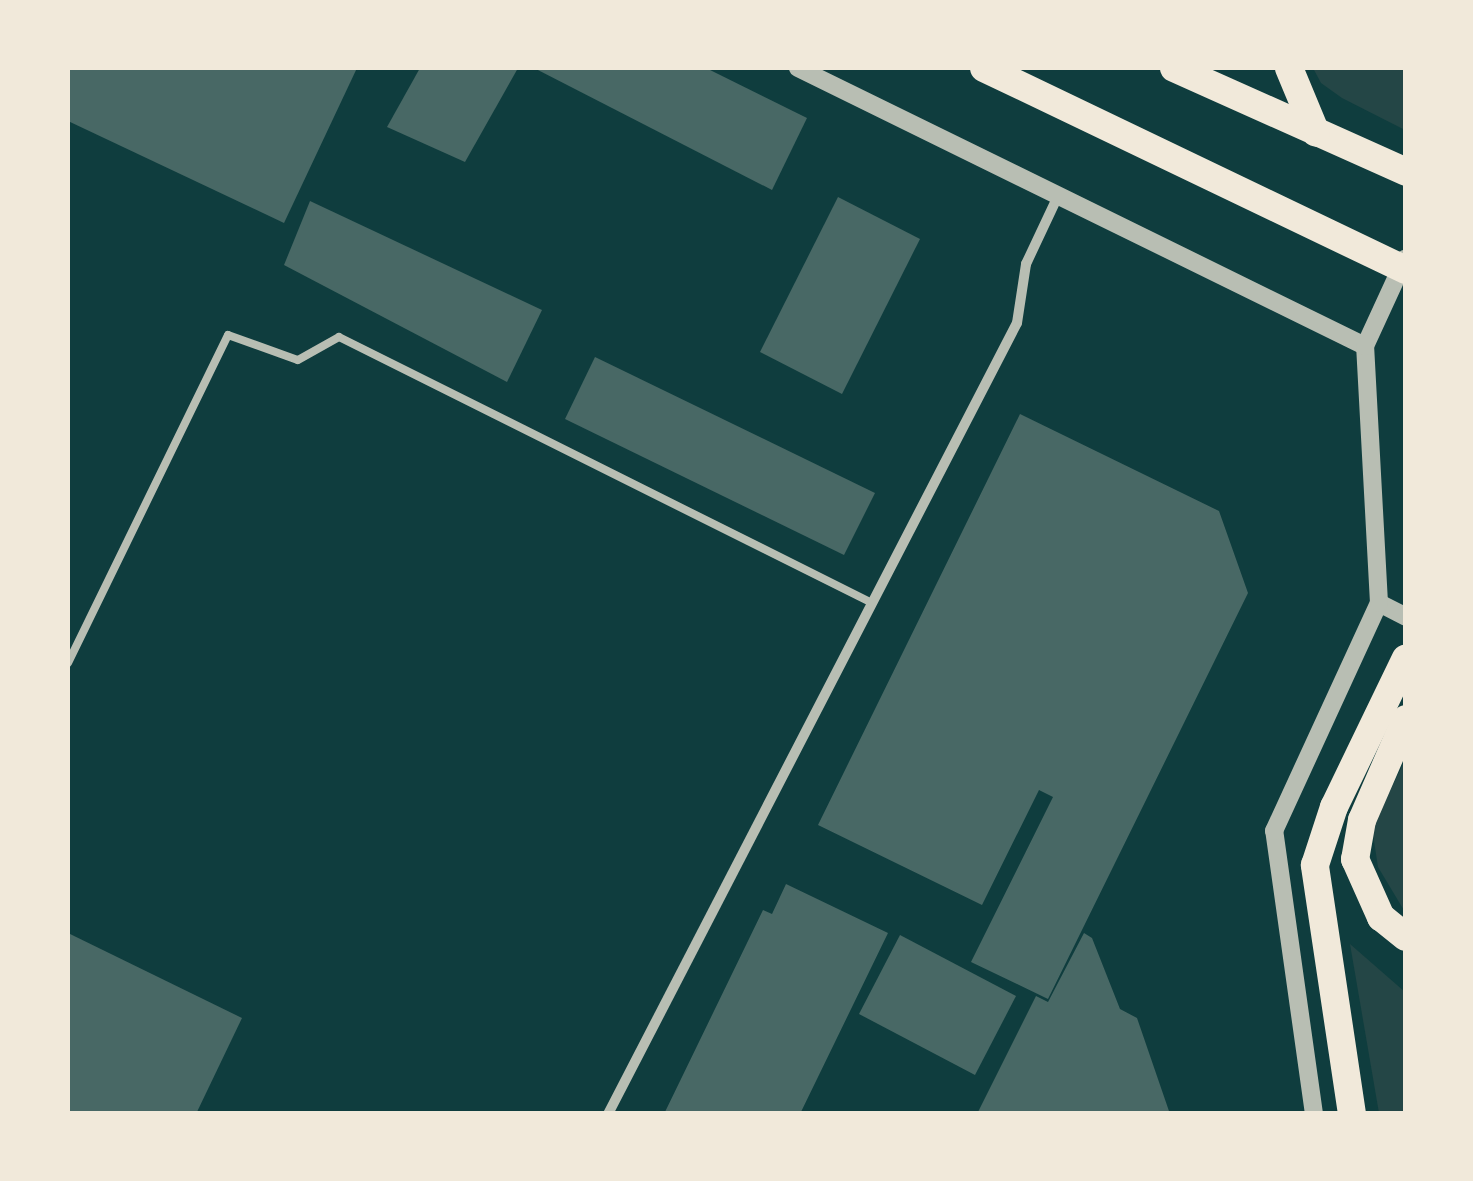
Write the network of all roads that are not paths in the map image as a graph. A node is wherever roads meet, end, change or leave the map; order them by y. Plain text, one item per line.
1 (798, 68) edge
2 (984, 68) edge
3 (1174, 68) edge
4 (1289, 68) edge
5 (1316, 133) junction
6 (1396, 168) edge
7 (1058, 196) junction
8 (1406, 259) edge
9 (1406, 270) edge
10 (1365, 346) junction
11 (870, 602) junction
12 (1379, 603) junction
13 (1406, 616) edge
14 (1406, 658) edge
15 (68, 663) edge
16 (1406, 719) edge
17 (1406, 938) edge
18 (608, 1114) edge
19 (1314, 1114) edge
20 (1352, 1114) edge

1 - 7 street
2 - 9 highway
3 - 5 highway
4 - 5 highway
5 - 6 highway
7 - 10 street
7 - 11 street
8 - 10 street
10 - 12 street
11 - 15 lane
11 - 18 street
12 - 13 street
12 - 19 street
14 - 20 highway
16 - 17 highway

